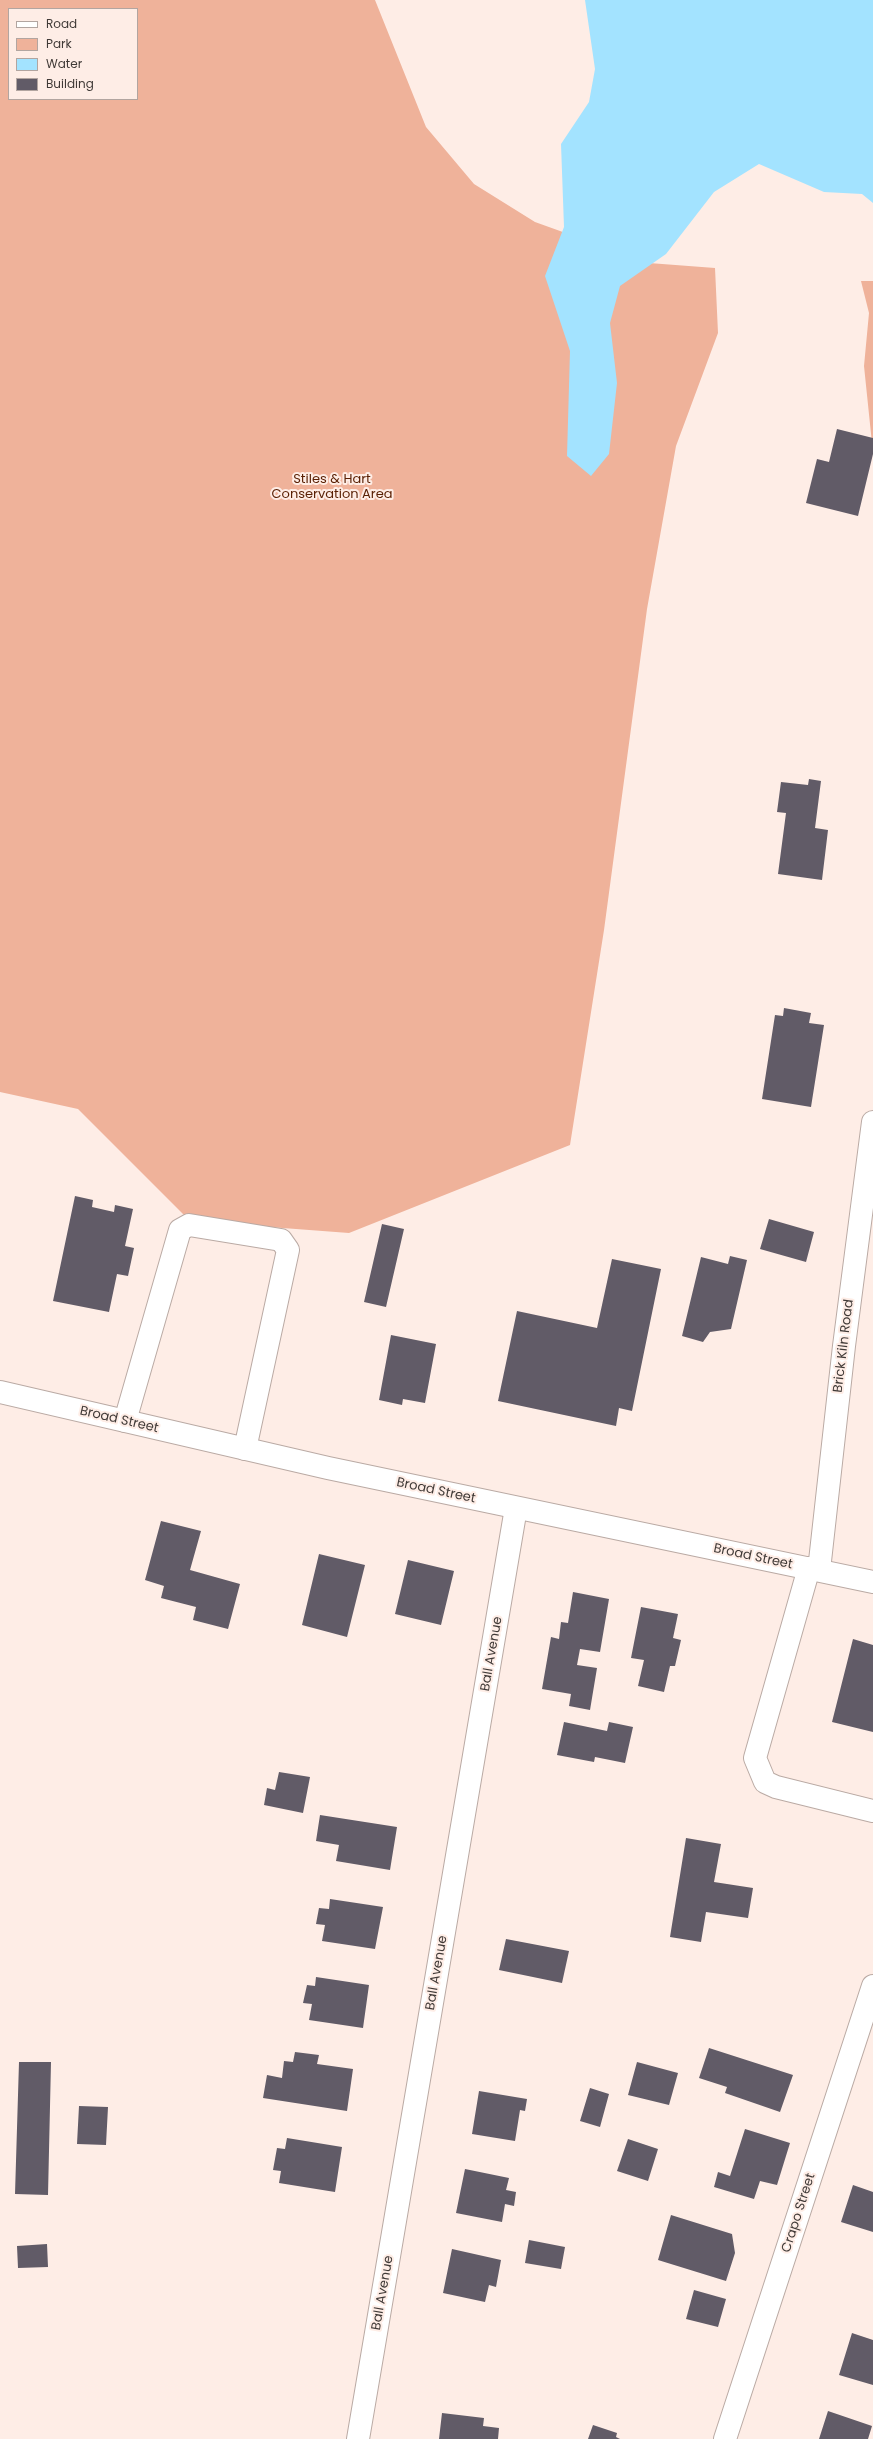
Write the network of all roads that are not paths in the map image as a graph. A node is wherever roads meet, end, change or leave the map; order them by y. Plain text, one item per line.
1 (873, 1122) edge
2 (0, 1392) edge
3 (125, 1421) junction
4 (245, 1449) junction
5 (516, 1508) junction
6 (814, 1569) junction
7 (873, 1582) edge
8 (873, 1811) edge
9 (873, 1986) edge
10 (358, 2439) edge
11 (725, 2439) edge

1 - 6 street, Brick Kiln Road
2 - 3 street, Broad Street
3 - 4 street, Broad Street
3 - 4 street
4 - 5 street, Broad Street
5 - 6 street, Broad Street
5 - 10 street, Ball Avenue
6 - 7 street, Broad Street
6 - 8 street, Brick Kiln Road
9 - 11 street, Crapo Street

